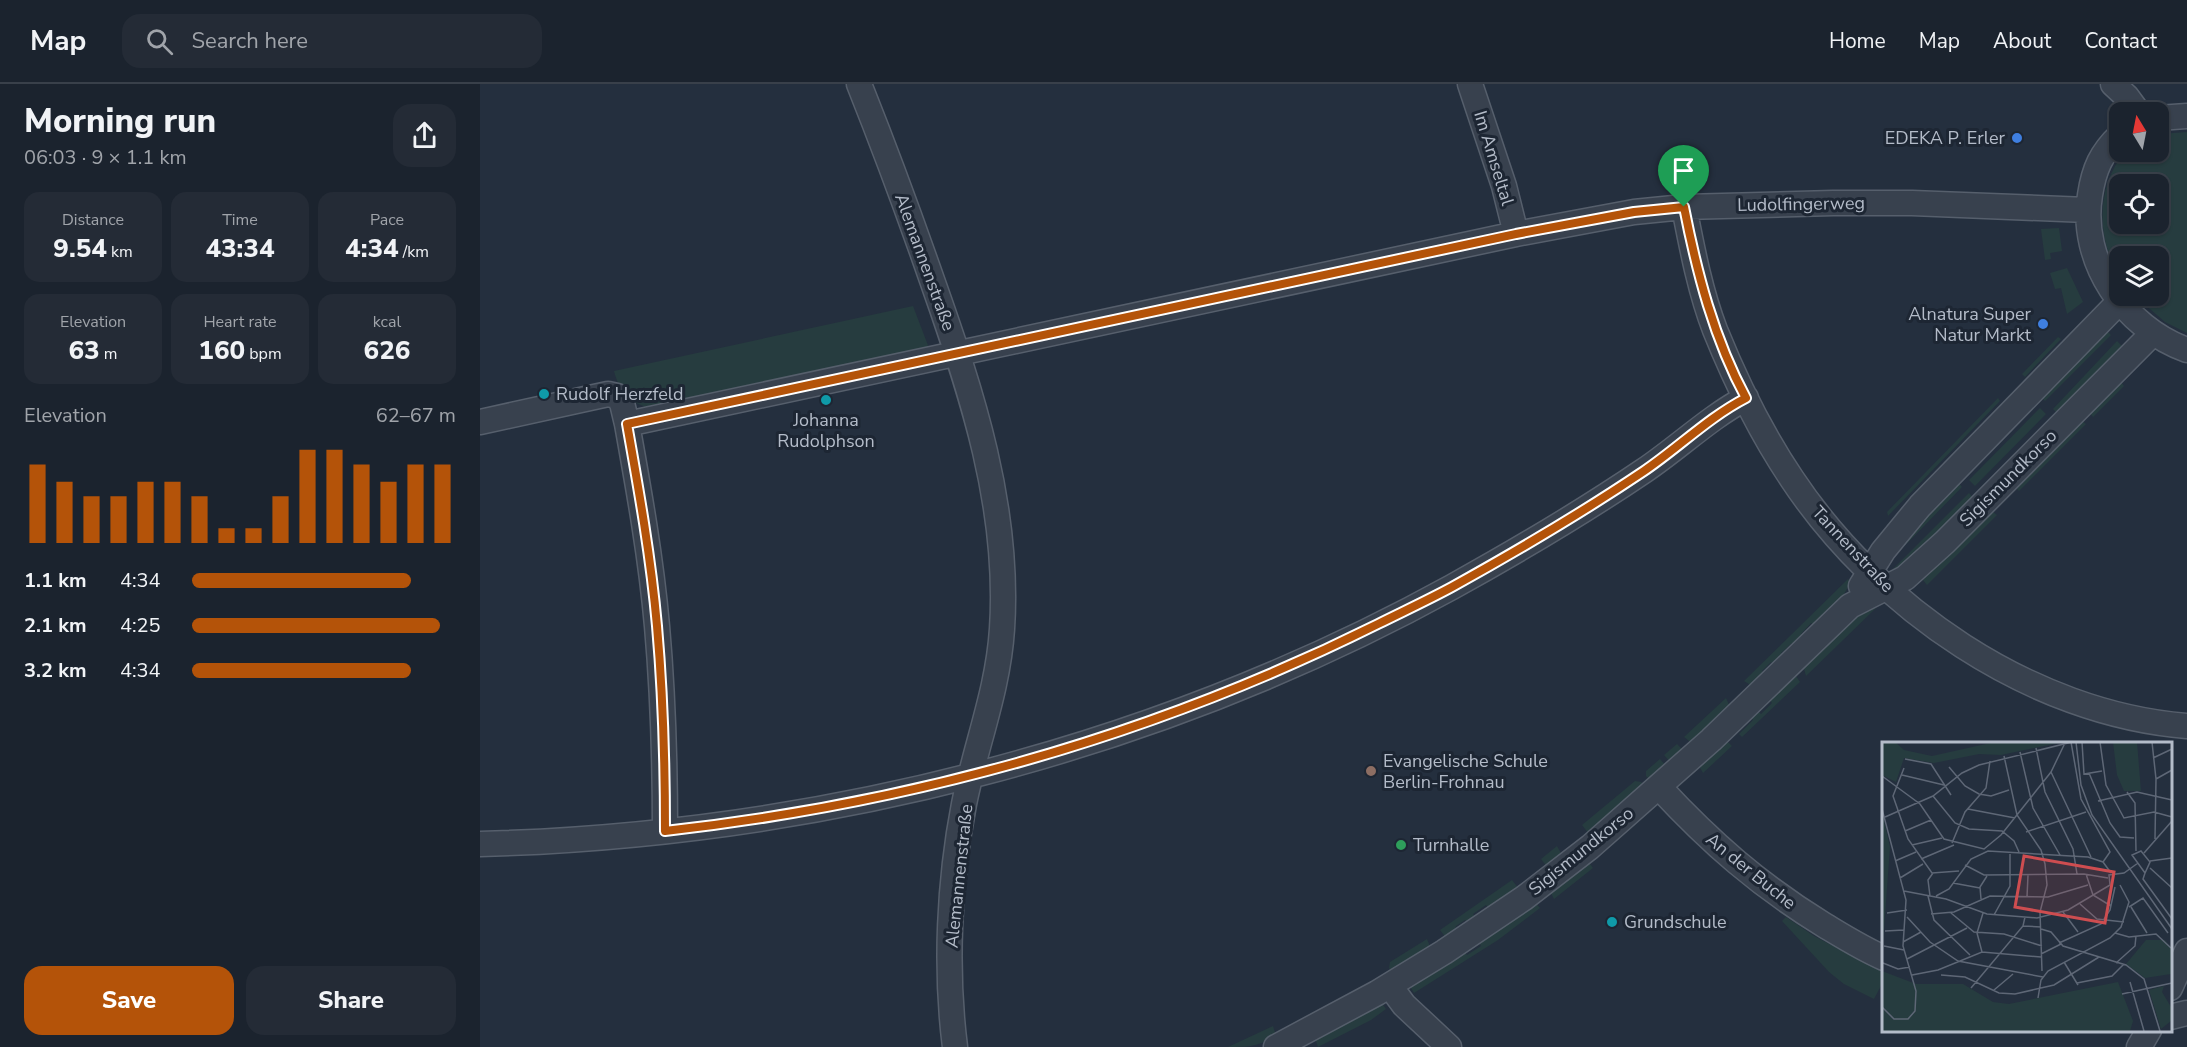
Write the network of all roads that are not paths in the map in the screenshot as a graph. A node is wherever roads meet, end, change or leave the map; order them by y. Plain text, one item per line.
1 (859, 84) edge
2 (1470, 84) edge
3 (2113, 84) edge
4 (2131, 102) edge
5 (2187, 116) edge
6 (2169, 117) edge
7 (2109, 147) edge
8 (1684, 207) junction
9 (2087, 210) junction
10 (1516, 234) junction
11 (2109, 286) edge
12 (2115, 306) edge
13 (2125, 306) edge
14 (2153, 333) junction
15 (2187, 350) edge
16 (958, 354) junction
17 (1746, 398) junction
18 (480, 422) edge
19 (627, 424) junction
20 (1869, 571) junction
21 (1888, 589) junction
22 (1850, 606) junction
23 (2187, 726) edge
24 (972, 775) junction
25 (1659, 787) junction
26 (665, 831) junction
27 (480, 844) edge
28 (2187, 951) edge
29 (1882, 957) edge
30 (2172, 984) edge
31 (1390, 986) junction
32 (2187, 1013) edge
33 (2172, 1017) edge
34 (2148, 1032) edge
35 (955, 1047) edge
36 (1276, 1047) edge
37 (1449, 1047) edge
38 (2139, 1047) edge

1 - 16 street, Alemannenstraße
2 - 10 street, Im Amseltal
3 - 4 street
5 - 6 street
7 - 9 street
8 - 9 street, Ludolfingerweg
8 - 10 street, Ludolfingerweg
8 - 17 street, Tannenstraße
9 - 11 street
10 - 16 street, Ludolfingerweg
12 - 20 street, Sigismundkorso
13 - 14 street
14 - 15 street
14 - 21 street, Sigismundkorso
16 - 19 street, Ludolfingerweg
16 - 24 street, Alemannenstraße
17 - 20 street, Tannenstraße
17 - 24 street
18 - 19 street
19 - 26 street
20 - 21 street, Tannenstraße
20 - 22 street, Sigismundkorso
21 - 22 street, Sigismundkorso
21 - 23 street, Tannenstraße
22 - 25 street, Sigismundkorso
24 - 26 street
24 - 35 street, Alemannenstraße
25 - 29 street, An der Buche
25 - 31 street, Sigismundkorso
26 - 27 street
28 - 30 street
31 - 36 street, Sigismundkorso
31 - 37 street
32 - 33 street
34 - 38 street

